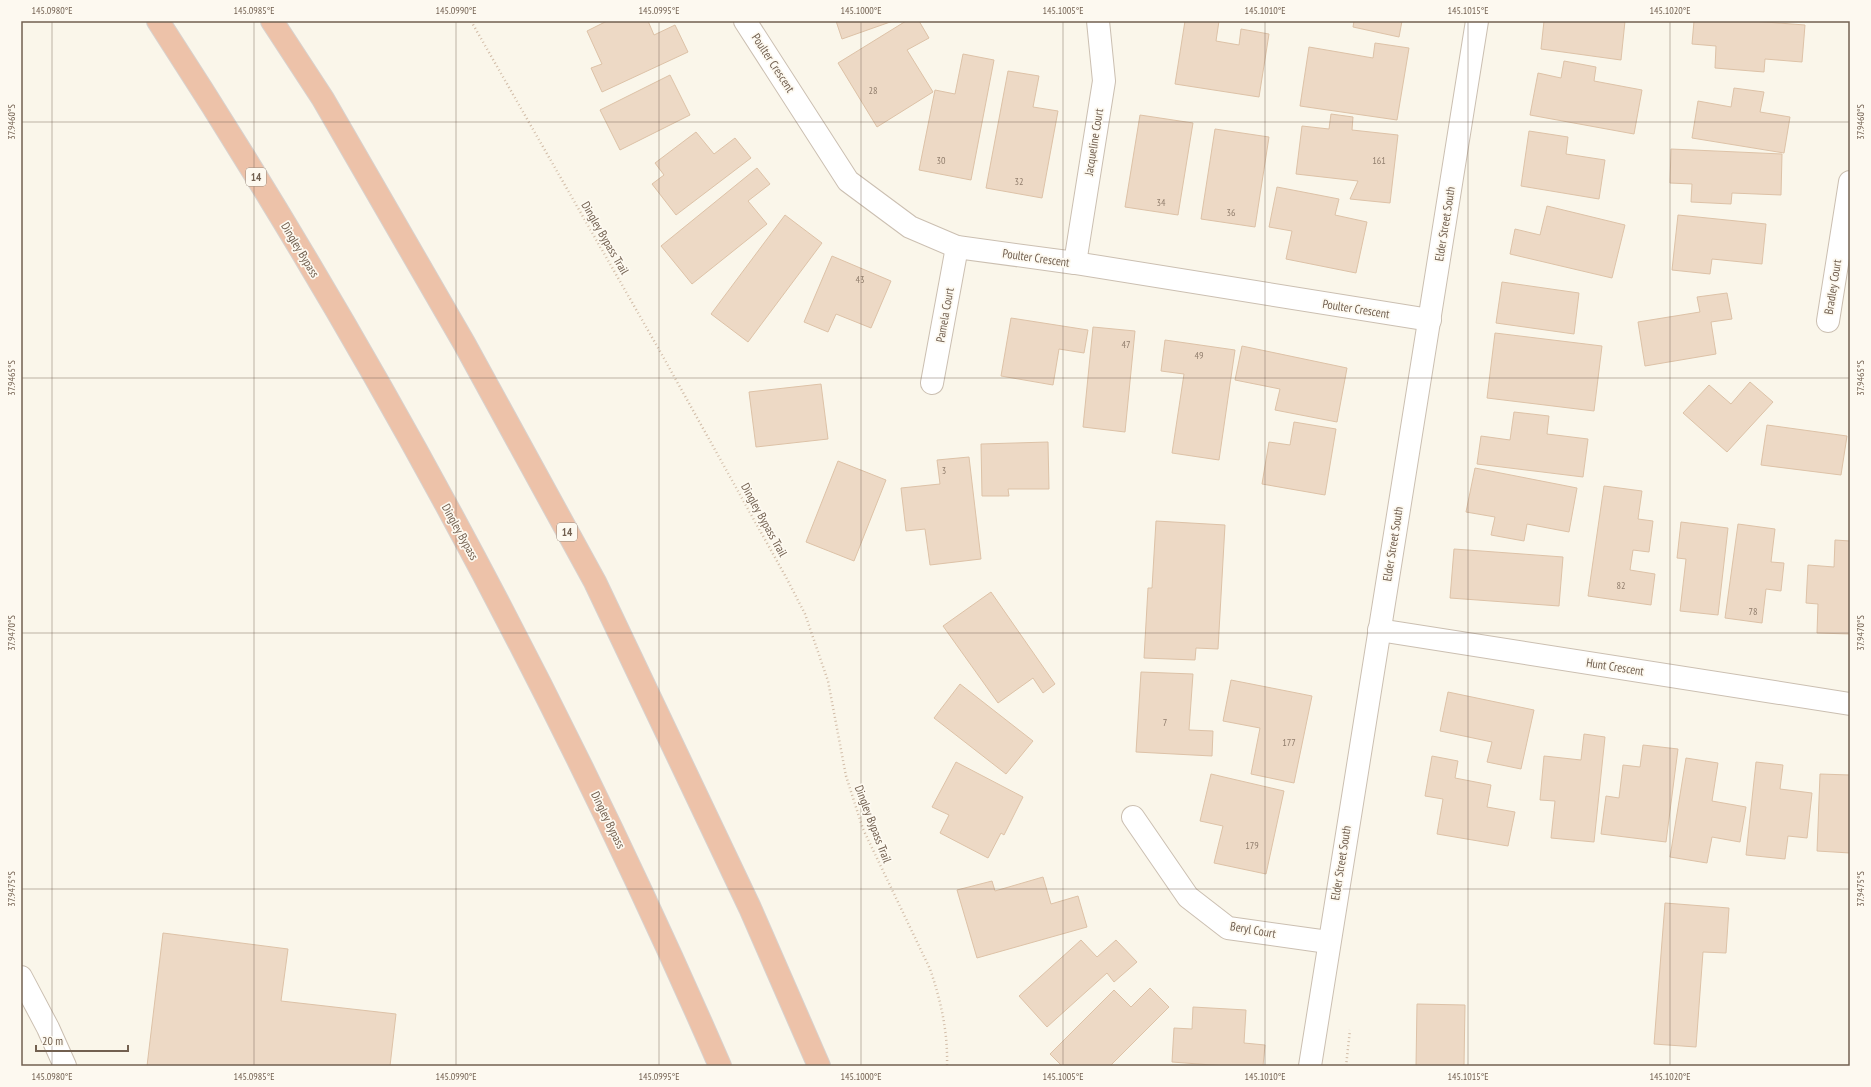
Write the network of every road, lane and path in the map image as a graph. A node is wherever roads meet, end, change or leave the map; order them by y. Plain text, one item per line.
1 (158, 21) edge
2 (272, 21) edge
3 (471, 21) edge
4 (746, 21) edge
5 (1098, 21) edge
6 (1477, 21) edge
7 (1850, 182) edge
8 (957, 247) junction
9 (1075, 264) junction
10 (1430, 320) junction
11 (1828, 321) dead end
12 (932, 383) dead end
13 (1379, 630) junction
14 (1850, 704) edge
15 (1133, 817) dead end
16 (1328, 942) junction
17 (21, 977) edge
18 (1350, 1030) dead end
19 (65, 1066) edge
20 (720, 1066) edge
21 (819, 1066) edge
22 (947, 1066) edge
23 (1310, 1066) edge
24 (1346, 1066) edge

1 - 20 highway, Dingley Bypass / 14
2 - 21 highway, 14
3 - 22 path, Dingley Bypass Trail
4 - 8 street, Poulter Crescent
5 - 9 street, Jacqueline Court
6 - 10 street, Elder Street South
7 - 11 street, Bradley Court
8 - 9 street, Poulter Crescent
8 - 12 street, Pamela Court
9 - 10 street, Poulter Crescent
10 - 13 street, Elder Street South
13 - 14 street, Hunt Crescent
13 - 16 street, Elder Street South
15 - 16 street, Beryl Court
16 - 23 street, Elder Street South
17 - 19 street
18 - 24 path

